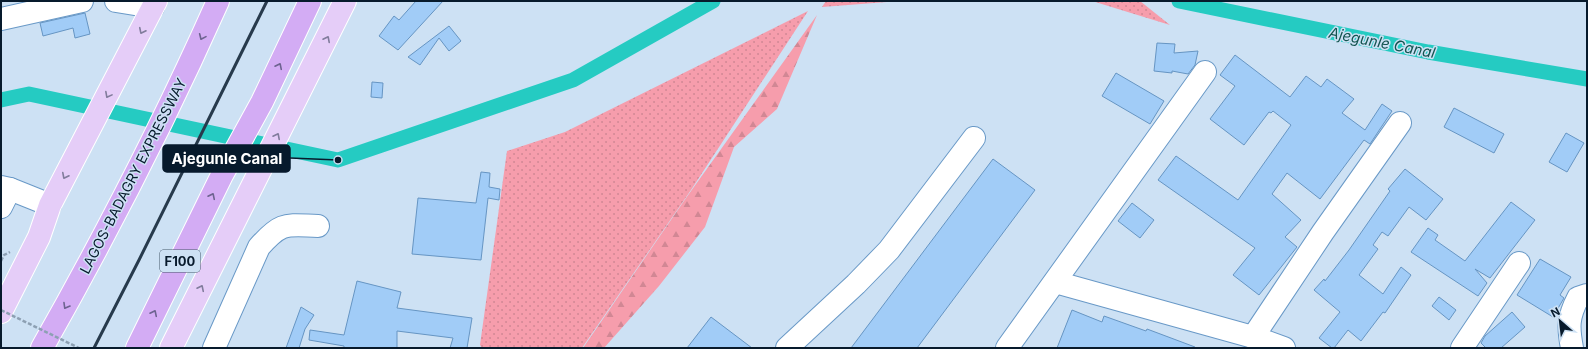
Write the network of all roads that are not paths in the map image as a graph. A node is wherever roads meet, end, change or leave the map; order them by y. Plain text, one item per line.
1 (77, 1) edge
2 (82, 1) edge
3 (116, 1) edge
4 (218, 1) edge
5 (310, 1) edge
6 (345, 1) edge
7 (155, 4) edge
8 (1, 19) edge
9 (1205, 72) dead end
10 (1400, 123) dead end
11 (974, 138) dead end
12 (4, 195) edge
13 (50, 205) junction
14 (318, 226) dead end
15 (1519, 263) dead end
16 (1054, 282) junction
17 (1587, 295) edge
18 (1, 311) edge
19 (1253, 337) junction
20 (176, 346) edge
21 (42, 348) edge
22 (137, 348) edge
23 (214, 348) edge
24 (787, 348) edge
25 (1007, 348) edge
26 (1284, 348) edge
27 (1462, 348) edge
28 (1572, 348) edge

1 - 2 street
1 - 8 street
3 - 7 street
4 -> 21 highway, LAGOS-BADAGRY EXPRESSWAY
22 -> 5 highway, F100
20 -> 6 main road
7 -> 13 main road
9 - 16 street
10 - 19 street
11 - 24 street
12 - 13 street
13 - 18 main road
14 - 23 street
15 - 27 street
16 - 19 street
16 - 25 street
17 - 28 street
19 - 26 street

